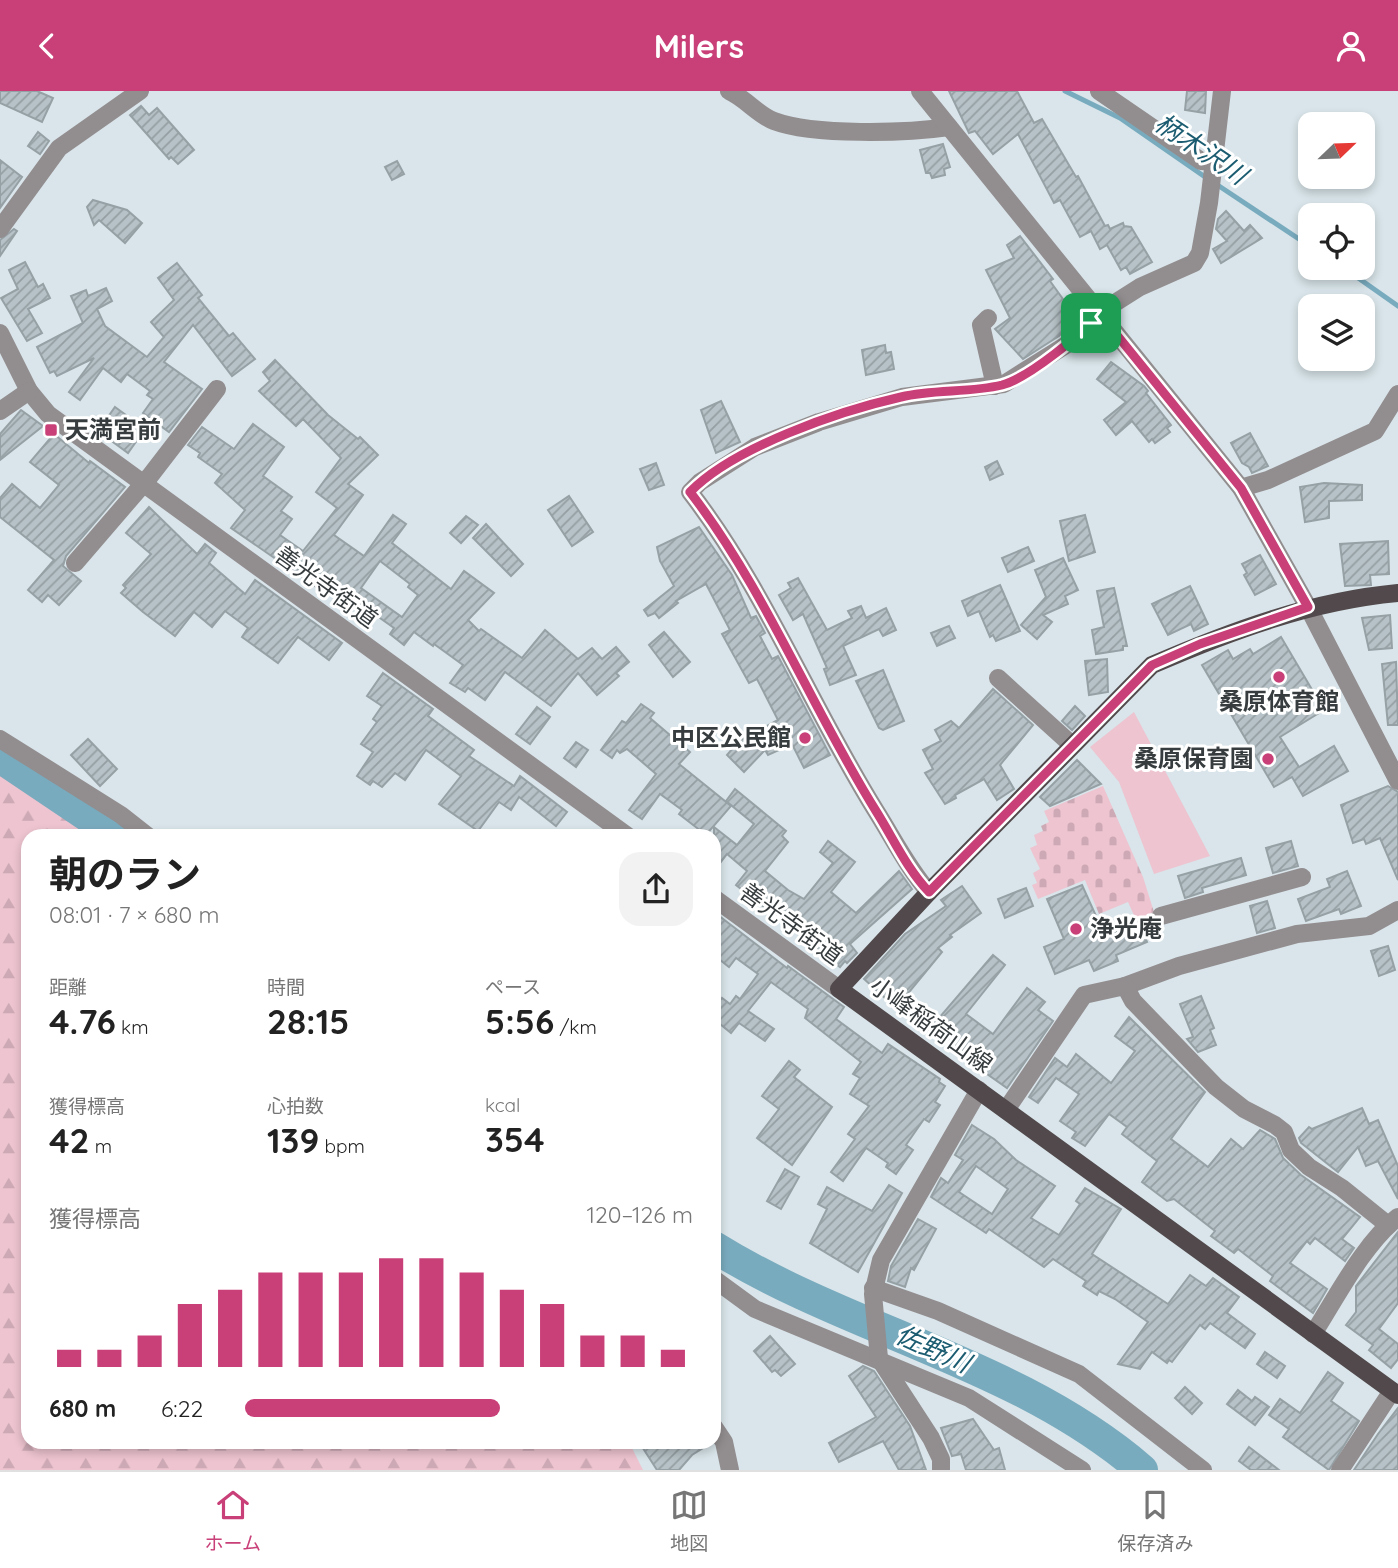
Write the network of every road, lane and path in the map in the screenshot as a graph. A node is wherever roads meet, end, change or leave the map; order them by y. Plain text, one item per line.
1 (140, 91) edge
2 (729, 91) edge
3 (920, 91) edge
4 (1099, 91) edge
5 (1222, 91) edge
6 (949, 127) junction
7 (1214, 165) junction
8 (0, 229) edge
9 (1099, 313) junction
10 (988, 319) dead end
11 (0, 333) edge
12 (995, 386) junction
13 (217, 389) dead end
14 (29, 391) junction
15 (1398, 394) edge
16 (0, 411) edge
17 (142, 484) junction
18 (1241, 488) junction
19 (75, 563) dead end
20 (1397, 593) edge
21 (1308, 607) junction
22 (998, 678) dead end
23 (0, 739) edge
24 (1072, 745) junction
25 (1398, 781) edge
26 (139, 829) edge
27 (618, 829) edge
28 (1302, 877) dead end
29 (929, 892) junction
30 (721, 903) edge
31 (1398, 910) edge
32 (1161, 916) dead end
33 (1125, 986) junction
34 (839, 989) junction
35 (979, 1090) junction
36 (1006, 1109) junction
37 (1393, 1221) edge
38 (721, 1284) edge
39 (873, 1291) junction
40 (1313, 1334) junction
41 (878, 1355) junction
42 (1395, 1393) edge
43 (721, 1438) edge
44 (730, 1470) edge
45 (941, 1470) edge
46 (1082, 1470) edge
47 (1203, 1470) edge
48 (1340, 1470) edge

1 - 8 street
2 - 6 street
3 - 6 street
4 - 7 street
5 - 7 street
6 - 9 street
7 - 9 street
9 - 12 street
9 - 18 street
10 - 12 street
11 - 14 street, 善光寺街道
12 - 29 street
13 - 17 street
14 - 16 street
14 - 17 street, 善光寺街道
15 - 18 street
17 - 19 street
17 - 27 street, 善光寺街道
18 - 21 street
20 - 21 main road, 小峰稲荷山線
21 - 24 main road, 小峰稲荷山線
21 - 25 street
22 - 24 street
23 - 26 street
24 - 29 main road, 小峰稲荷山線
28 - 32 street
29 - 34 main road, 小峰稲荷山線
30 - 34 street, 善光寺街道
31 - 33 street
33 - 36 street
33 - 37 street
34 - 35 main road, 小峰稲荷山線
35 - 36 main road, 小峰稲荷山線
35 - 39 street
36 - 40 main road, 小峰稲荷山線
37 - 40 street
38 - 41 street
39 - 41 street
39 - 47 street
40 - 42 main road, 小峰稲荷山線
41 - 45 street
41 - 46 street
42 - 48 street
43 - 44 street

